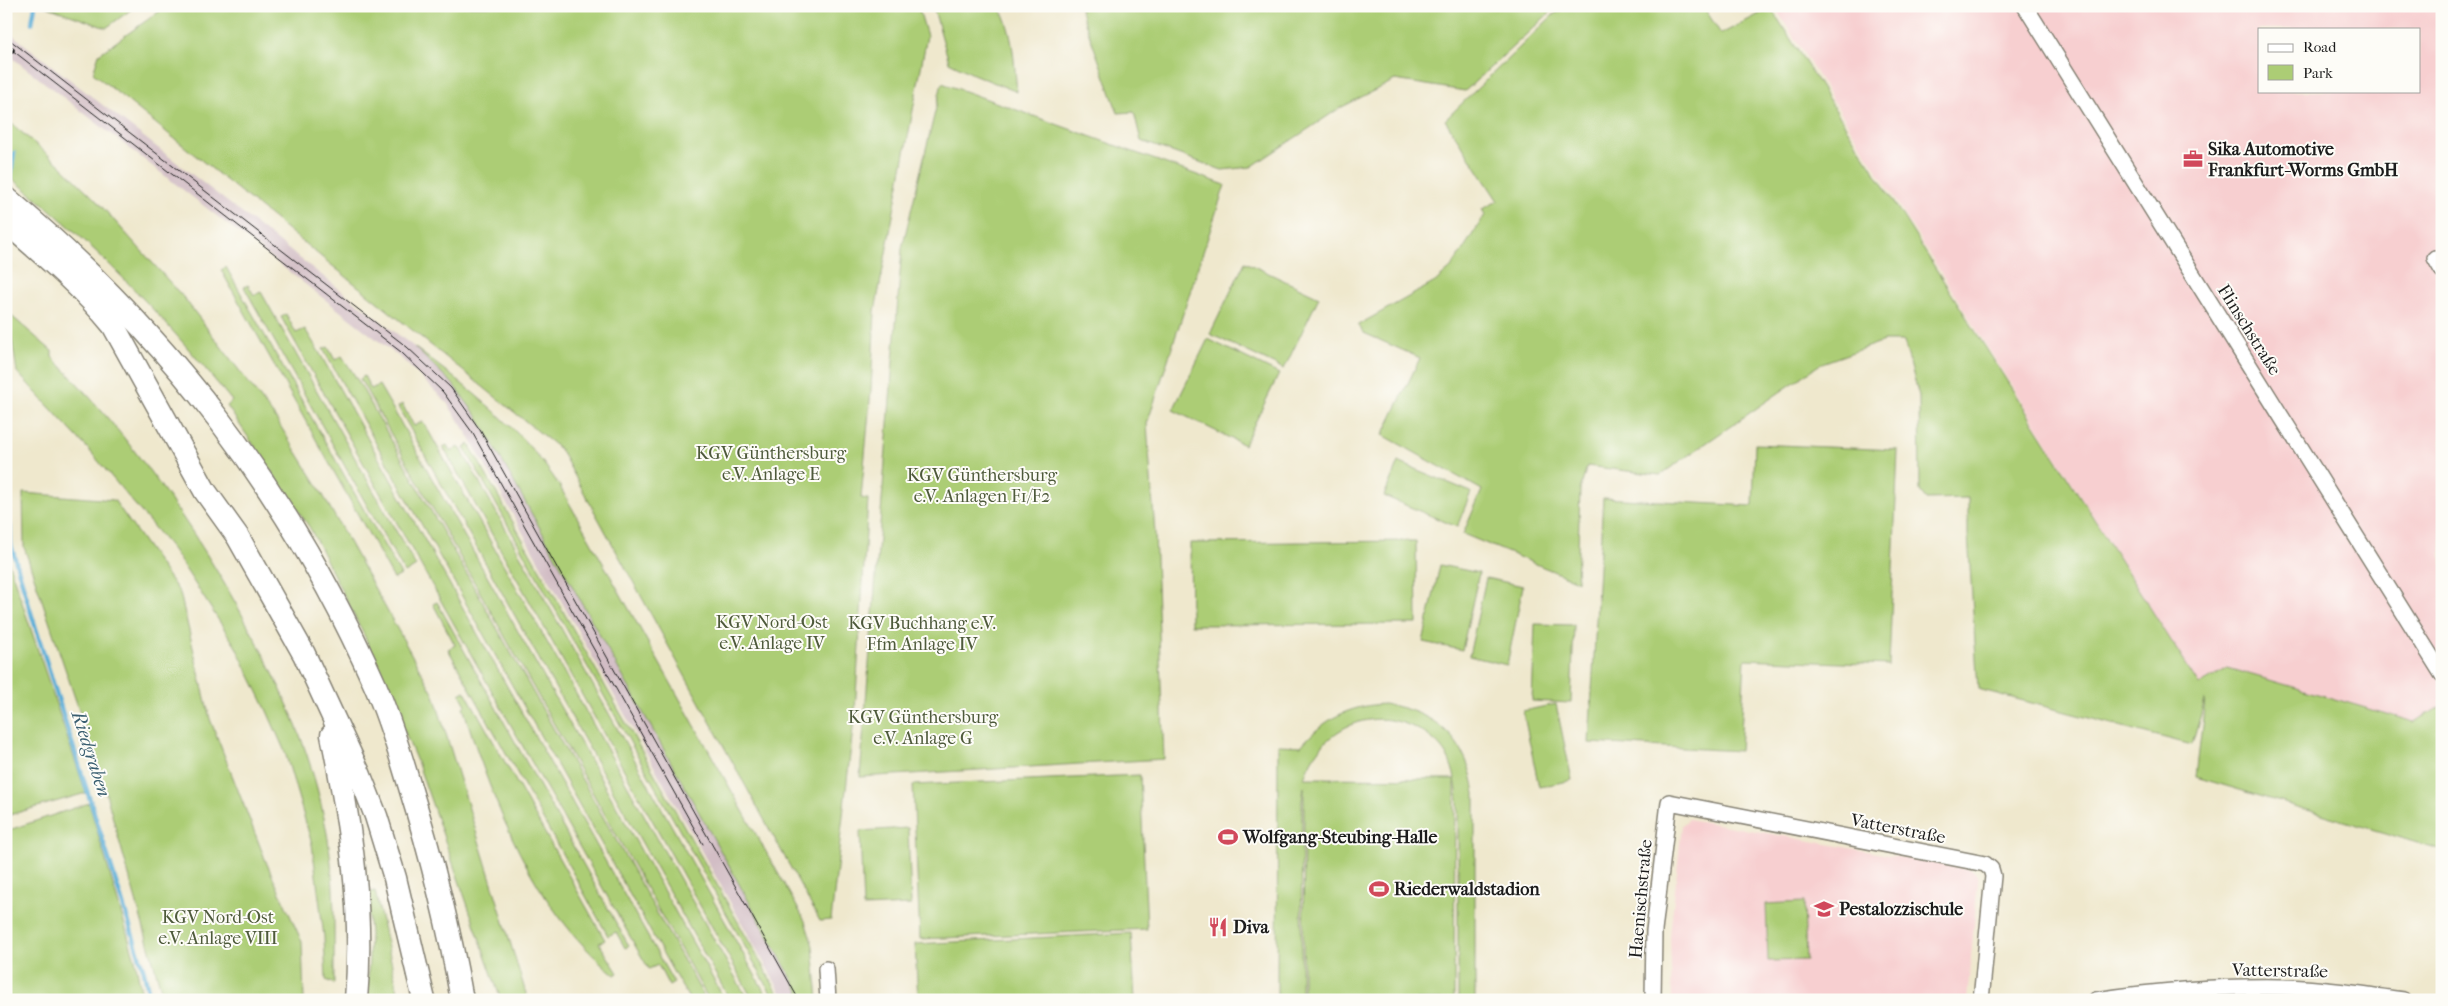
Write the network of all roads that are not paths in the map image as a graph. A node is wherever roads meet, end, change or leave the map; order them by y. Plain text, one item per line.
1 (2025, 6) edge
2 (6, 198) edge
3 (6, 222) edge
4 (100, 296) junction
5 (2442, 674) edge
6 (324, 697) junction
7 (1669, 802) joint
8 (826, 970) dead end
9 (356, 1000) edge
10 (424, 1000) edge
11 (462, 1000) edge
12 (828, 1000) edge
13 (1653, 1000) edge
14 (1981, 1000) edge
15 (2096, 1000) edge
16 (2403, 1000) edge

1 - 5 street, Flinschstraße
2 - 4 highway
3 - 4 highway
4 - 6 highway
4 - 11 highway
6 - 9 highway
6 - 10 highway
7 - 13 street, Haenischstraße
7 - 14 street, Vatterstraße
8 - 12 street
15 - 16 street, Vatterstraße

